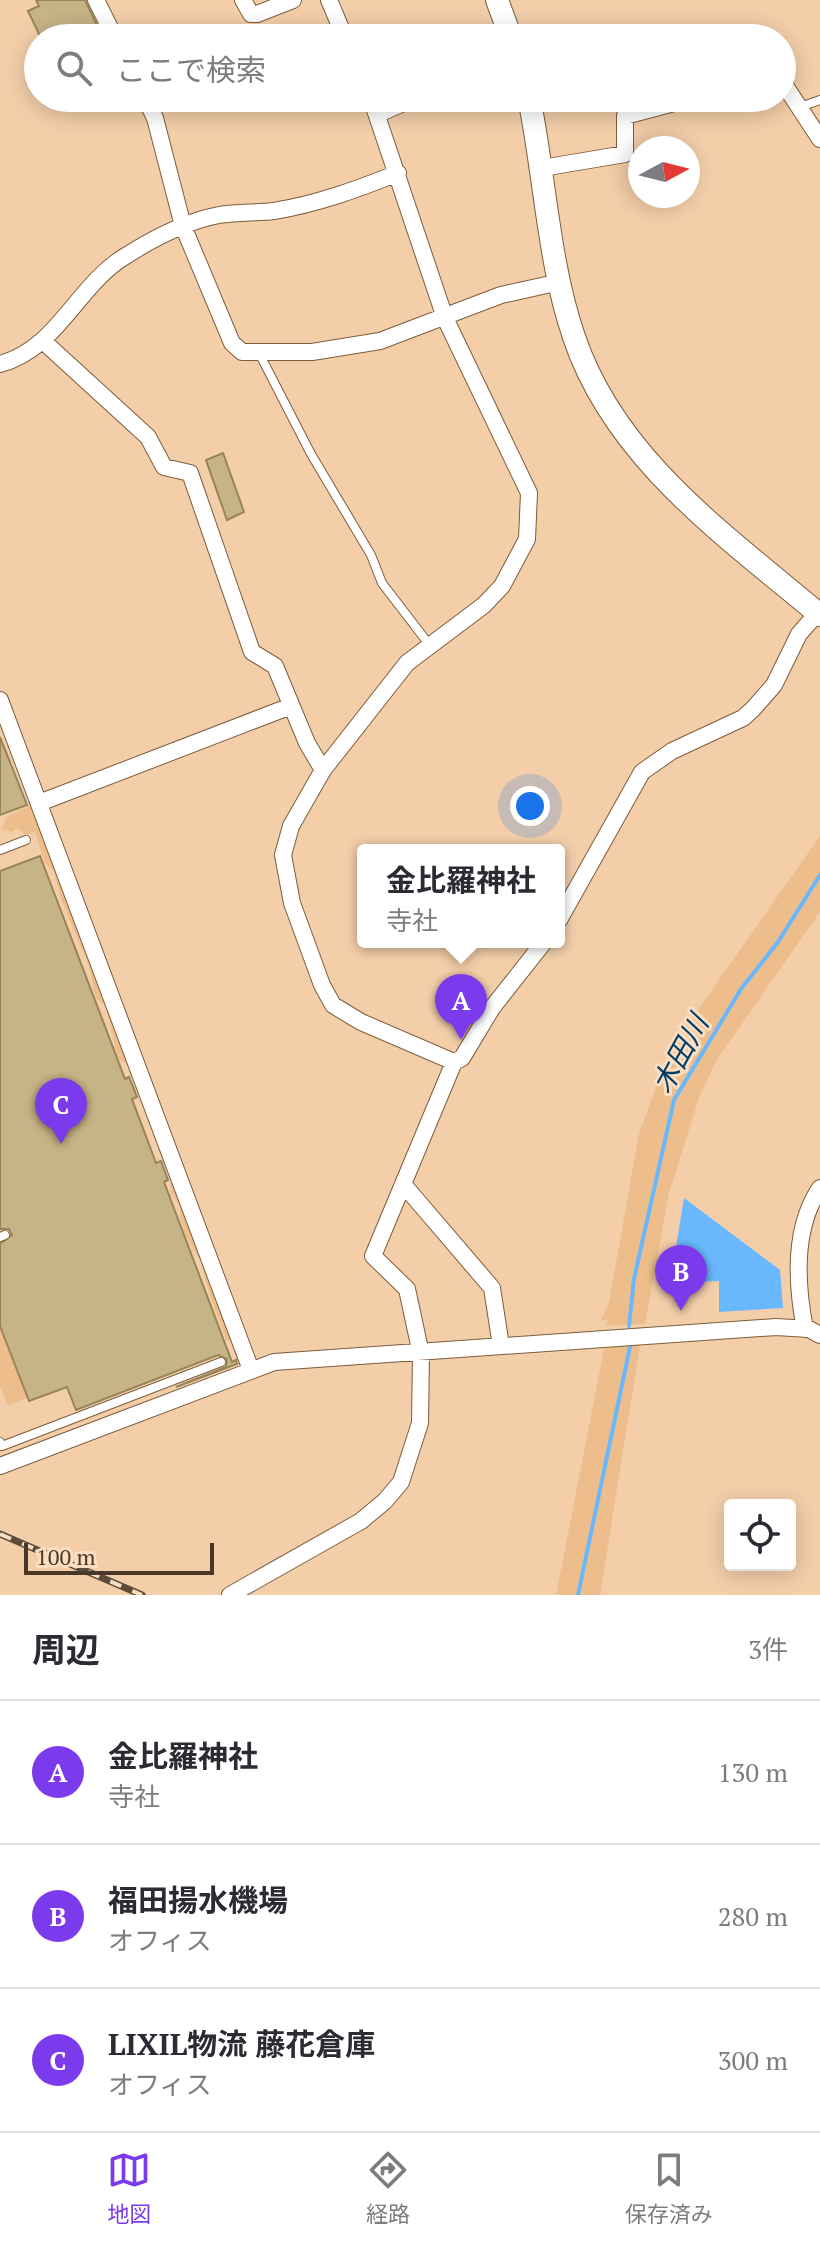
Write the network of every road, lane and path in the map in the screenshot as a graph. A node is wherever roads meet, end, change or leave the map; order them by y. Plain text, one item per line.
1 (96, 0) edge
2 (243, 0) edge
3 (293, 0) edge
4 (329, 0) edge
5 (497, 0) edge
6 (108, 24) edge
7 (339, 24) edge
8 (506, 24) edge
9 (820, 100) edge
10 (796, 101) edge
11 (800, 107) junction
12 (152, 112) edge
13 (377, 112) edge
14 (393, 112) edge
15 (532, 112) edge
16 (640, 112) edge
17 (379, 118) junction
18 (820, 139) edge
19 (542, 168) junction
20 (398, 173) junction
21 (183, 226) junction
22 (560, 282) junction
23 (445, 318) junction
24 (43, 341) junction
25 (258, 352) junction
26 (0, 364) edge
27 (819, 612) edge
28 (428, 643) junction
29 (0, 700) edge
30 (291, 706) junction
31 (323, 770) junction
32 (39, 803) junction
33 (26, 840) dead end
34 (0, 850) edge
35 (565, 909) edge
36 (539, 948) edge
37 (454, 1062) junction
38 (403, 1184) junction
39 (820, 1188) edge
40 (813, 1332) edge
41 (501, 1346) junction
42 (421, 1354) junction
43 (221, 1362) dead end
44 (251, 1370) junction
45 (0, 1442) edge
46 (0, 1466) edge
47 (230, 1595) edge

1 - 6 street
2 - 3 street
4 - 7 street
5 - 8 street
9 - 11 lane
10 - 11 street
11 - 18 street
12 - 21 street
13 - 17 street
14 - 17 lane
15 - 19 street
16 - 19 street
17 - 20 street
19 - 22 street
20 - 21 street
20 - 23 street
21 - 24 street
21 - 25 street
22 - 23 street
22 - 27 street
23 - 25 street
23 - 28 street
24 - 26 street
24 - 30 street
25 - 28 lane
27 - 35 street
28 - 31 street
29 - 32 street
30 - 31 street
30 - 32 street
31 - 37 street
32 - 44 street
33 - 34 lane
36 - 37 street
37 - 38 street
38 - 41 street
38 - 42 street
39 - 40 street
40 - 41 street
41 - 42 street
42 - 44 street
42 - 47 street
43 - 45 lane
44 - 46 street

